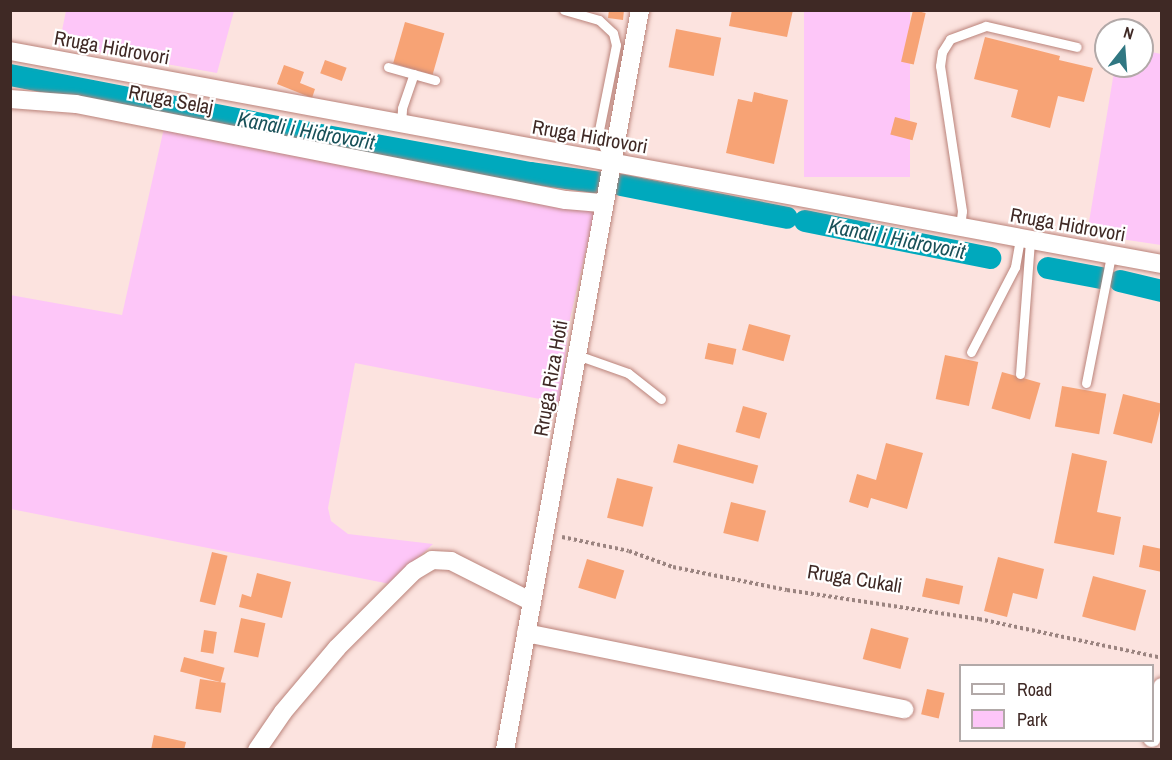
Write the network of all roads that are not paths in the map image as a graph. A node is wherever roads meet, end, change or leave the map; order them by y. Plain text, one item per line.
1 (564, 10) edge
2 (640, 10) edge
3 (1077, 47) dead end
4 (10, 51) edge
5 (388, 67) dead end
6 (414, 74) junction
7 (435, 81) dead end
8 (10, 99) edge
9 (401, 124) junction
10 (612, 162) junction
11 (604, 203) junction
12 (960, 227) junction
13 (1025, 239) junction
14 (1111, 255) junction
15 (1161, 264) edge
16 (971, 351) dead end
17 (577, 355) junction
18 (1020, 374) dead end
19 (1086, 383) dead end
20 (660, 399) dead end
21 (532, 602) junction
22 (526, 633) junction
23 (1161, 687) edge
24 (904, 710) dead end
25 (1154, 727) edge
26 (257, 750) edge
27 (505, 750) edge

1 - 10 lane
2 - 10 street, Rruga Riza Hoti
3 - 12 lane
4 - 9 street, Rruga Hidrovori
5 - 6 lane
6 - 7 lane
6 - 9 lane
8 - 11 street, Rruga Selaj
9 - 10 street, Rruga Hidrovori
10 - 11 street, Rruga Riza Hoti
10 - 12 street, Rruga Hidrovori
11 - 17 street, Rruga Riza Hoti
12 - 13 street, Rruga Hidrovori
13 - 14 street, Rruga Hidrovori
13 - 16 lane
13 - 18 lane
14 - 15 street, Rruga Hidrovori
14 - 19 lane
17 - 20 lane
17 - 21 street, Rruga Riza Hoti
21 - 22 street, Rruga Riza Hoti
21 - 26 street
22 - 24 street
22 - 27 street, Rruga Riza Hoti
23 - 25 street

